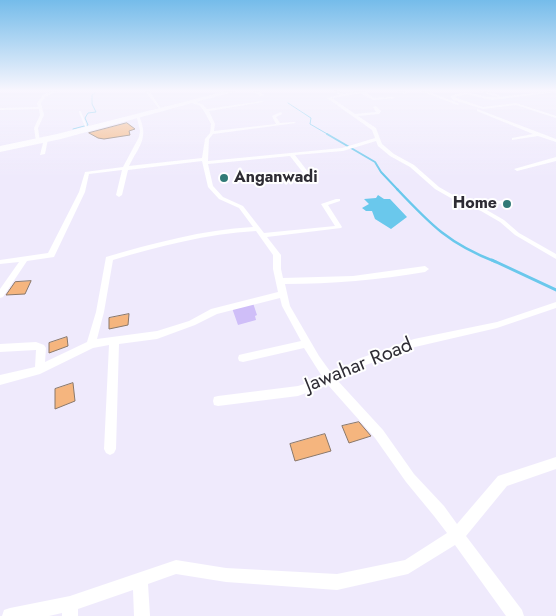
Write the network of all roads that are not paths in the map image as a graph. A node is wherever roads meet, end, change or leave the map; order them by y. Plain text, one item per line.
1 (40, 120) edge
2 (83, 120) edge
3 (117, 120) edge
4 (139, 120) edge
5 (211, 120) edge
6 (276, 120) edge
7 (362, 120) edge
8 (502, 120) edge
9 (294, 123) dead end
10 (279, 125) junction
11 (86, 127) junction
12 (212, 133) junction
13 (539, 134) junction
14 (378, 139) junction
15 (514, 139) dead end
16 (42, 140) junction
17 (556, 141) edge
18 (0, 149) edge
19 (42, 154) dead end
20 (292, 154) junction
21 (556, 159) edge
22 (205, 161) junction
23 (126, 168) junction
24 (517, 169) dead end
25 (312, 182) dead end
26 (119, 195) dead end
27 (338, 200) dead end
28 (502, 202) dead end
29 (469, 205) junction
30 (258, 232) junction
31 (556, 257) edge
32 (25, 260) junction
33 (0, 262) edge
34 (425, 269) dead end
35 (281, 281) junction
36 (284, 294) junction
37 (0, 296) edge
38 (556, 305) edge
39 (114, 340) junction
40 (91, 344) junction
41 (306, 344) junction
42 (0, 348) edge
43 (244, 358) dead end
44 (40, 369) junction
45 (0, 380) edge
46 (330, 380) junction
47 (218, 401) dead end
48 (110, 449) dead end
49 (556, 462) edge
50 (458, 535) junction
51 (140, 580) junction
52 (70, 610) edge
53 (10, 616) edge
54 (142, 616) edge
55 (516, 616) edge

1 - 16 street
2 - 11 lane
3 - 11 highway
4 - 23 street
5 - 12 street
6 - 10 street
7 - 14 street
8 - 13 street
9 - 10 street
10 - 12 street
11 - 16 highway
12 - 22 street
13 - 15 street
13 - 17 street
14 - 20 street
14 - 29 street
16 - 18 highway
16 - 19 street
20 - 22 street
20 - 25 street
21 - 24 street
22 - 23 street
22 - 30 street
23 - 26 street
23 - 32 street
27 - 30 street
28 - 29 lane
29 - 31 street
30 - 35 street
30 - 40 street
32 - 33 street
32 - 37 street
34 - 35 street
35 - 36 street
36 - 39 street
36 - 41 street
38 - 46 street, Jawahar Road
39 - 40 street
39 - 48 street
40 - 44 street
41 - 43 street
41 - 46 street
42 - 44 street
44 - 45 street
46 - 47 street, Jawahar Road
46 - 50 street
49 - 50 street
50 - 51 street
50 - 55 street
51 - 52 street
51 - 54 street
52 - 53 street

